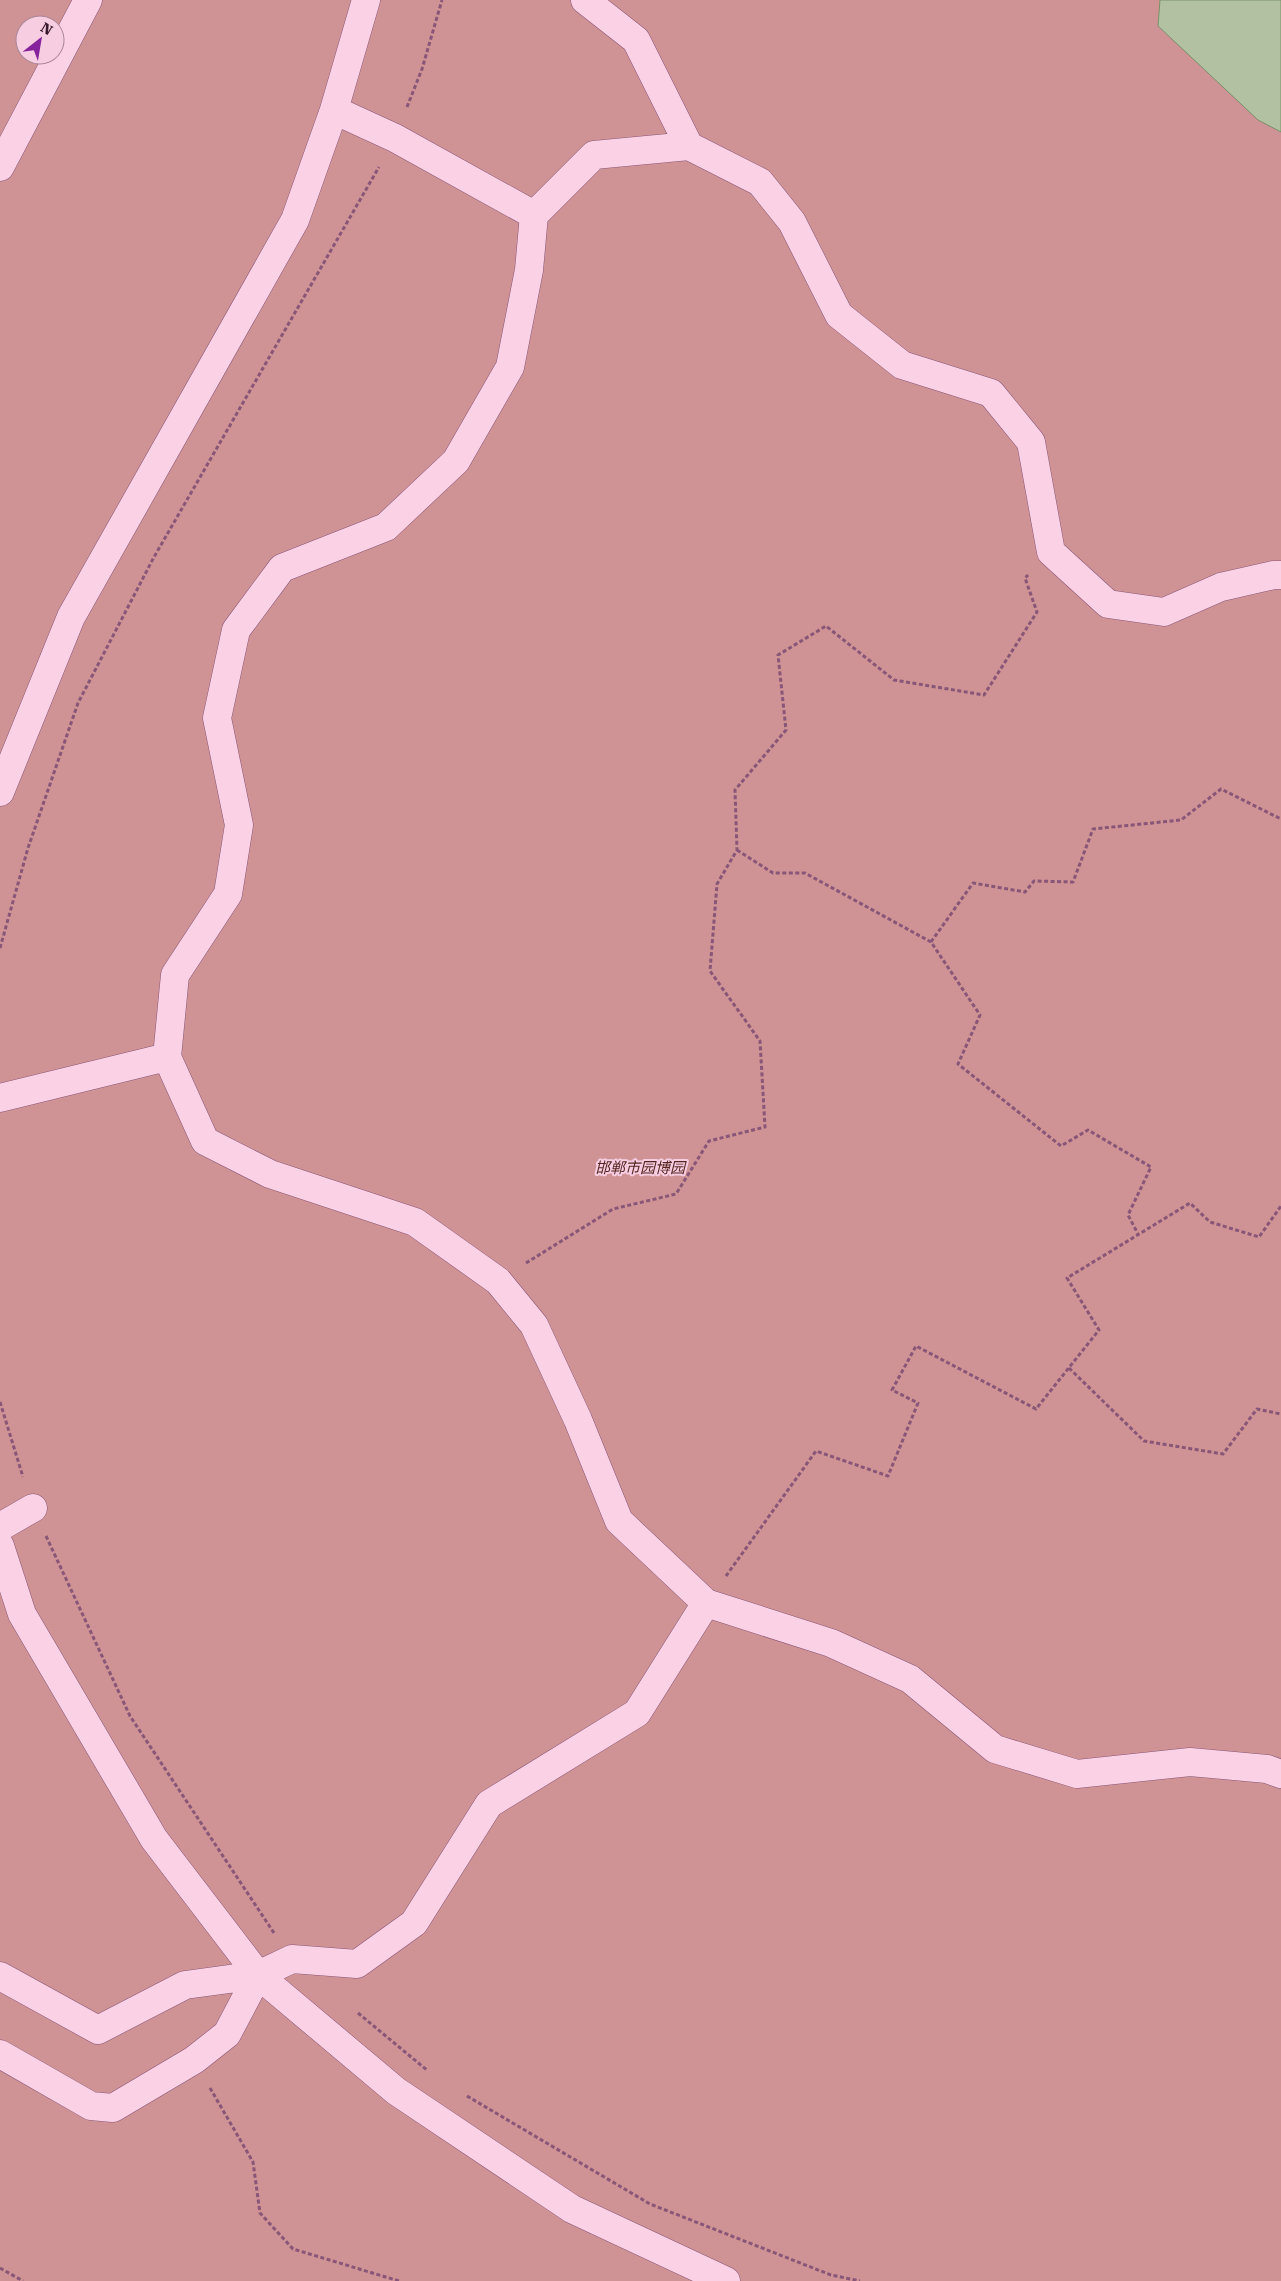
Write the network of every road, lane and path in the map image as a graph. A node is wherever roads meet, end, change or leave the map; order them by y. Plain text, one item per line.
1 (88, 0) edge
2 (366, 0) edge
3 (442, 0) edge
4 (585, 0) edge
5 (334, 110) junction
6 (396, 138) junction
7 (689, 146) junction
8 (0, 167) edge
9 (534, 215) junction
10 (1051, 552) junction
11 (1281, 575) edge
12 (0, 792) edge
13 (1281, 819) edge
14 (737, 850) junction
15 (931, 942) junction
16 (0, 948) edge
17 (168, 1057) junction
18 (0, 1098) edge
19 (1281, 1206) edge
20 (1138, 1234) junction
21 (498, 1281) junction
22 (1069, 1368) junction
23 (0, 1402) edge
24 (1281, 1414) edge
25 (33, 1508) junction
26 (0, 1527) edge
27 (0, 1546) edge
28 (706, 1603) junction
29 (1274, 1771) edge
30 (292, 1959) junction
31 (258, 1975) junction
32 (0, 1976) edge
33 (352, 2008) dead end
34 (0, 2054) edge
35 (194, 2060) junction
36 (434, 2075) dead end
37 (466, 2096) dead end
38 (0, 2268) edge
39 (23, 2281) edge
40 (399, 2281) edge
41 (726, 2281) edge
42 (860, 2281) edge

1 - 8 street
2 - 5 street
3 - 6 path
4 - 7 street
5 - 6 street
5 - 12 street
6 - 9 street
6 - 16 path
7 - 9 street
7 - 10 street
9 - 17 street
10 - 11 street
10 - 14 path
13 - 15 path
14 - 15 path
14 - 21 path
15 - 20 path
17 - 18 street
17 - 21 street
19 - 20 path
20 - 22 path
21 - 28 street
22 - 24 path
22 - 28 path
23 - 25 path
25 - 26 street
25 - 30 path
27 - 31 street
28 - 29 street
28 - 30 street
30 - 31 street
31 - 32 street
31 - 35 street
31 - 41 street
33 - 36 path
34 - 35 street
35 - 40 path
37 - 42 path
38 - 39 path

